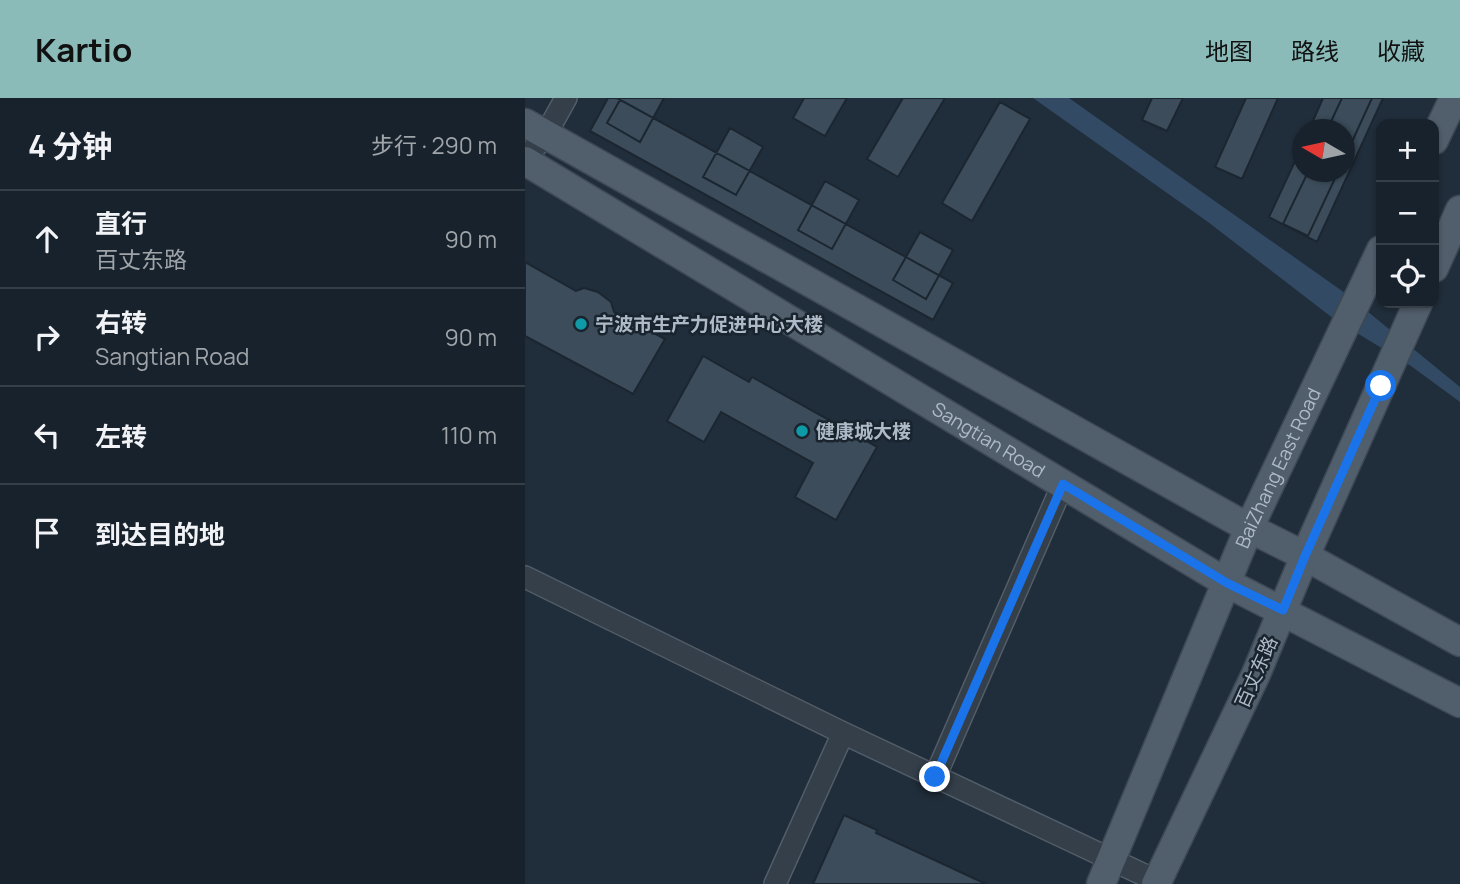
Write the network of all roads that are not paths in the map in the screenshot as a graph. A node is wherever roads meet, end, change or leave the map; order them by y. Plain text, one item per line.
1 (566, 98) edge
2 (1454, 98) edge
3 (536, 129) edge
4 (1439, 130) edge
5 (525, 160) edge
6 (1460, 210) edge
7 (1439, 257) edge
8 (1376, 261) edge
9 (1417, 308) edge
10 (1063, 484) junction
11 (1249, 527) junction
12 (1305, 556) junction
13 (525, 577) edge
14 (1227, 583) junction
15 (1283, 610) junction
16 (1460, 642) edge
17 (1460, 703) edge
18 (843, 733) junction
19 (935, 777) junction
20 (1107, 872) edge
21 (1156, 883) edge
22 (775, 884) edge

1 - 3 street
2 - 4 main road
3 - 5 street
3 - 11 main road
5 - 10 main road, Sangtian Road
6 - 7 main road
8 - 11 main road, BaiZhang East Road
9 - 12 main road, 百丈东路
10 - 14 main road, Sangtian Road
10 - 19 street
11 - 12 main road
11 - 14 main road, BaiZhang East Road
12 - 15 main road, 百丈东路
12 - 16 main road
13 - 18 street
14 - 15 main road, Sangtian Road
14 - 20 main road, BaiZhang East Road
15 - 17 main road, Sangtian Road
15 - 21 main road, 百丈东路
18 - 19 street
18 - 22 street
19 - 20 street
20 - 21 street

